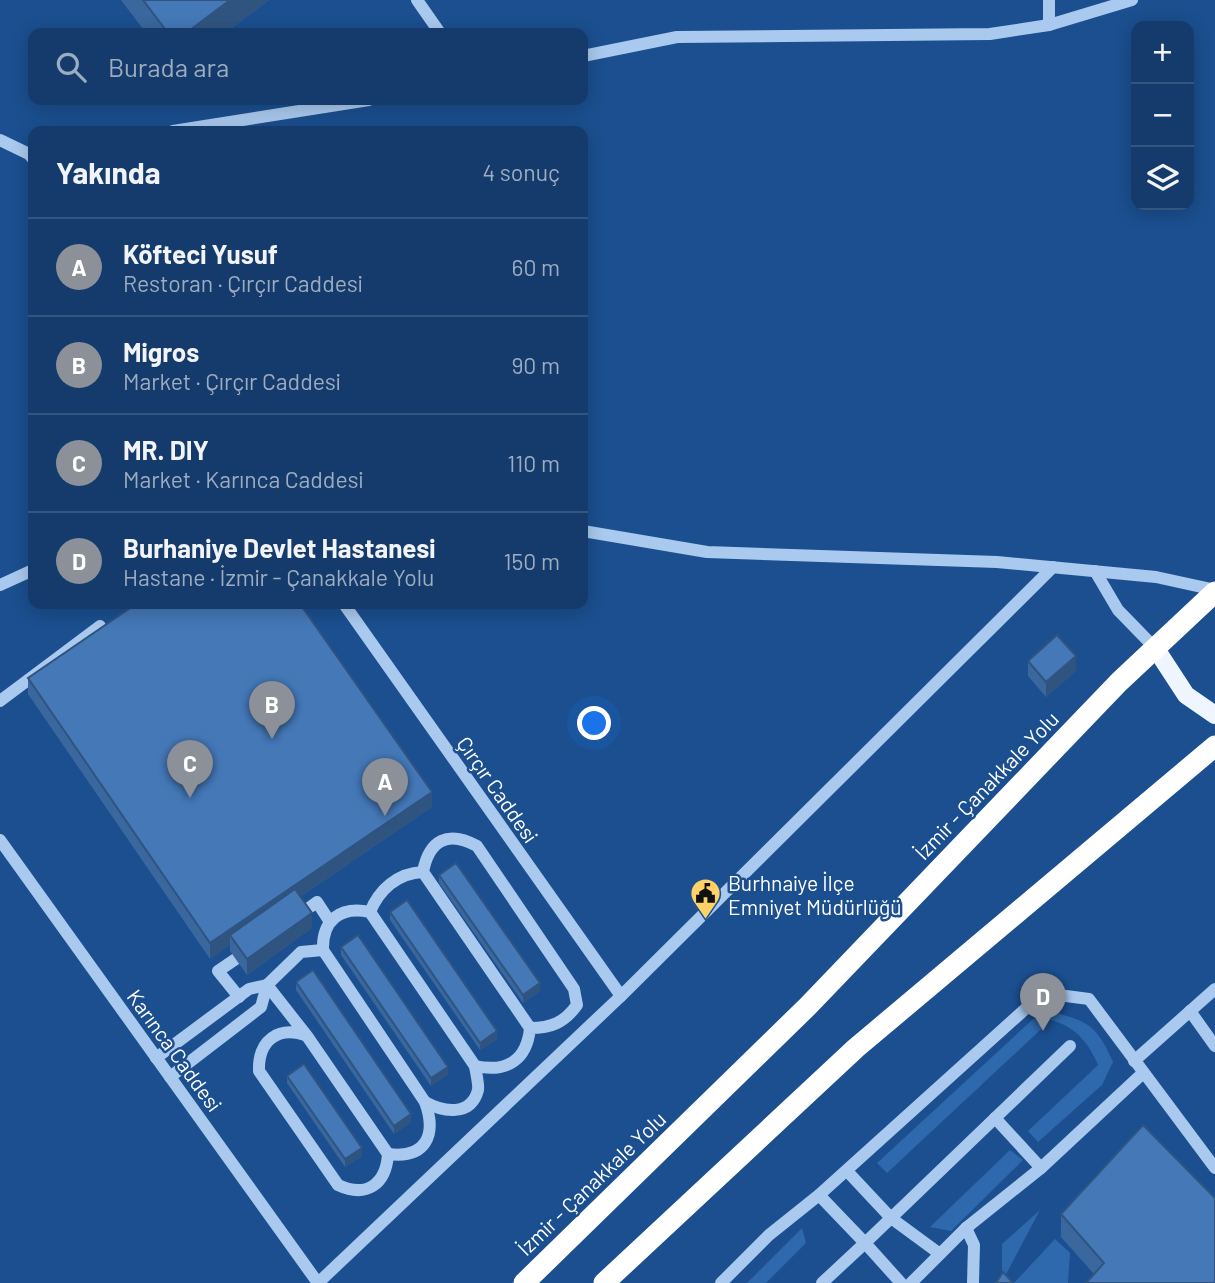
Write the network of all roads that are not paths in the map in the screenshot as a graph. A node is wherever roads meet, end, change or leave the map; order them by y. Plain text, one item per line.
1 (417, 0) edge
2 (1049, 0) edge
3 (1132, 0) edge
4 (1049, 25) junction
5 (437, 28) edge
6 (588, 55) edge
7 (337, 105) edge
8 (205, 126) edge
9 (0, 140) edge
10 (28, 154) edge
11 (588, 532) edge
12 (1053, 567) junction
13 (1095, 571) junction
14 (28, 572) edge
15 (0, 585) edge
16 (1215, 591) edge
17 (348, 609) edge
18 (100, 626) edge
19 (1156, 649) junction
20 (0, 702) edge
21 (1215, 715) edge
22 (1215, 746) edge
23 (0, 840) edge
24 (423, 872) junction
25 (370, 912) junction
26 (330, 922) junction
27 (278, 929) edge
28 (256, 945) edge
29 (324, 950) junction
30 (267, 985) junction
31 (1215, 989) edge
32 (621, 996) junction
33 (239, 997) junction
34 (1190, 1011) junction
35 (530, 1028) junction
36 (307, 1036) junction
37 (1070, 1045) dead end
38 (1215, 1046) edge
39 (156, 1058) junction
40 (1134, 1061) junction
41 (475, 1066) junction
42 (1143, 1073) junction
43 (170, 1077) junction
44 (425, 1102) junction
45 (995, 1118) junction
46 (388, 1154) junction
47 (1041, 1168) junction
48 (1215, 1168) edge
49 (847, 1171) junction
50 (819, 1195) junction
51 (891, 1218) junction
52 (966, 1228) junction
53 (865, 1243) junction
54 (940, 1254) junction
55 (318, 1283) edge
56 (524, 1283) edge
57 (604, 1283) edge
58 (721, 1283) edge
59 (822, 1283) edge
60 (901, 1283) edge
61 (911, 1283) edge
62 (973, 1283) edge

1 - 5 street
2 - 4 street
3 - 4 street
4 - 6 street
7 - 8 street
9 - 10 street
11 - 12 street
12 - 13 street
12 - 32 street
13 - 16 street
13 - 19 street
14 - 15 street
16 - 19 highway, İzmir - Çanakkale Yolu
17 - 32 street, Çırçır Caddesi
18 - 20 street
19 - 21 main road
19 - 56 highway, İzmir - Çanakkale Yolu
22 - 57 highway
23 - 39 street, Karınca Caddesi
24 - 25 street
24 - 35 street
24 - 35 street
25 - 26 street
25 - 41 street
26 - 27 street
26 - 29 street
28 - 33 street
29 - 30 street
29 - 44 street
30 - 33 street
30 - 36 street
30 - 43 street
31 - 34 street
32 - 55 street
33 - 39 street
34 - 38 street
34 - 40 street
35 - 41 street
36 - 46 street
36 - 46 street
37 - 45 street
39 - 43 street, Karınca Caddesi
40 - 42 street
40 - 49 street
41 - 44 street
42 - 47 street
42 - 48 street
43 - 55 street, Karınca Caddesi
44 - 46 street
45 - 47 street
45 - 51 street
47 - 52 street
49 - 50 street
49 - 51 street
50 - 53 street
50 - 58 street
51 - 53 street
51 - 54 street
52 - 54 street
52 - 62 street
53 - 59 street
53 - 60 street
54 - 61 street

